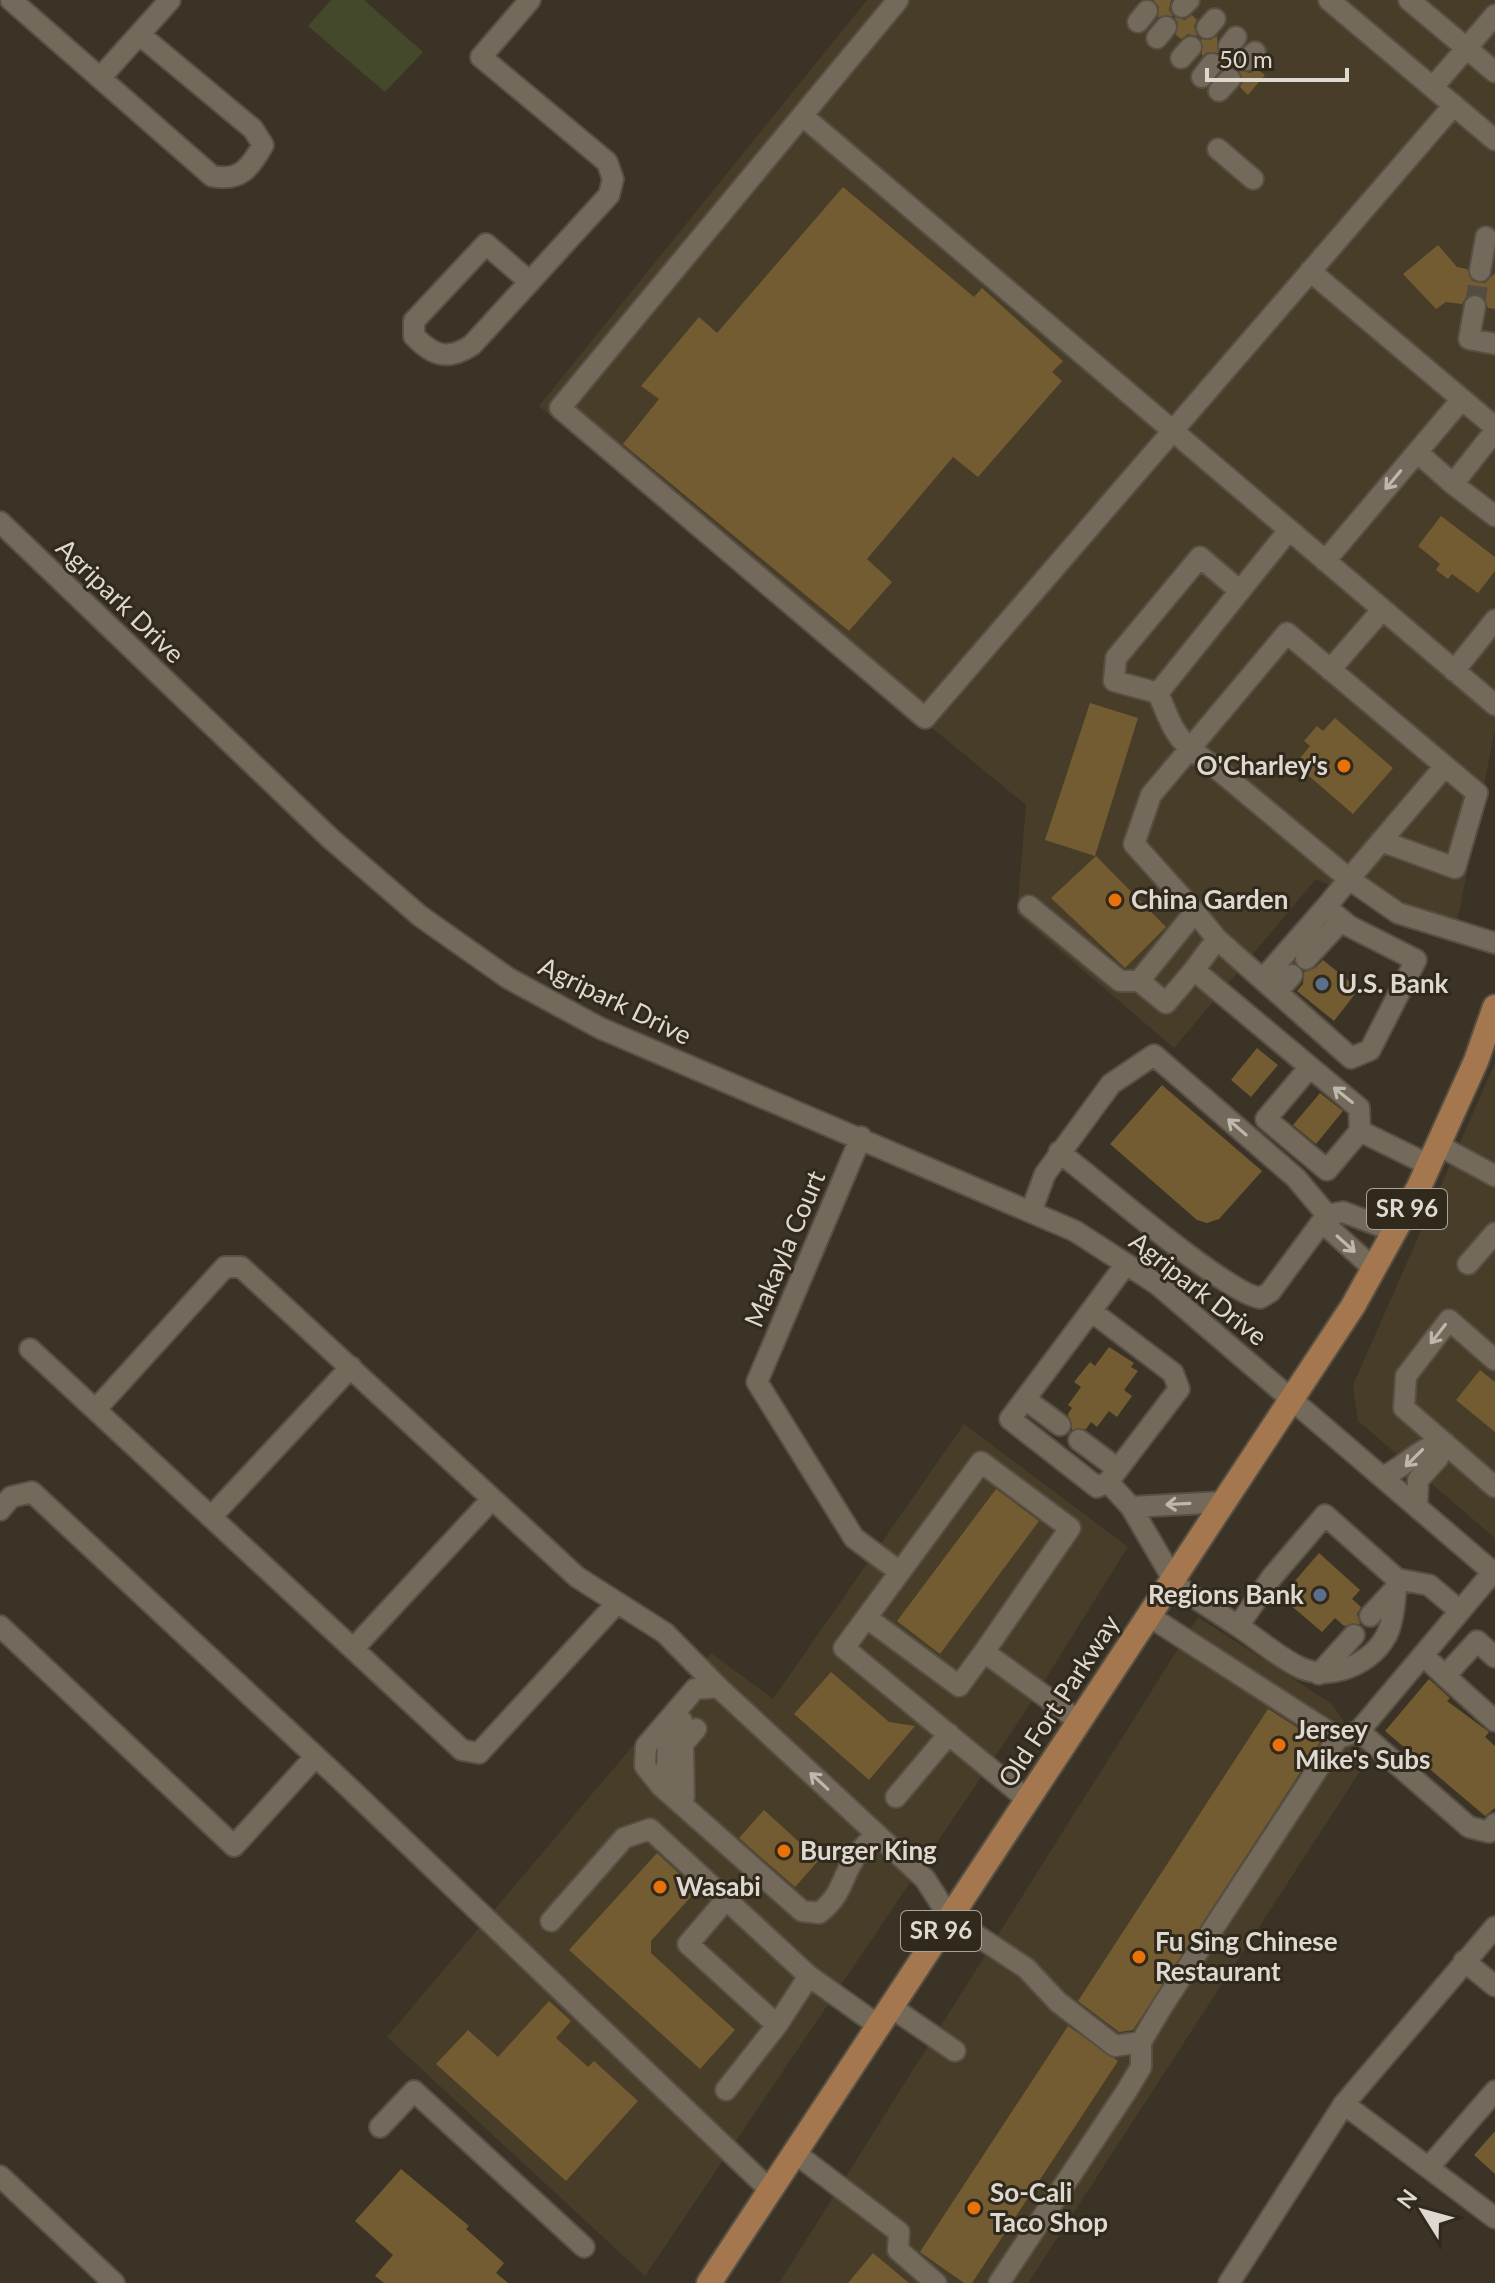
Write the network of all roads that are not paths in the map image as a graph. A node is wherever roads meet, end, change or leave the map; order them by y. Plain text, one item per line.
1 (11, 0) edge
2 (170, 0) edge
3 (530, 0) edge
4 (898, 0) edge
5 (1329, 0) edge
6 (1409, 0) edge
7 (1495, 15) edge
8 (140, 35) junction
9 (1467, 48) junction
10 (1495, 72) edge
11 (100, 78) junction
12 (1433, 87) junction
13 (1454, 105) junction
14 (804, 117) junction
15 (1493, 133) edge
16 (1218, 149) dead end
17 (1253, 179) dead end
18 (1492, 234) edge
19 (1310, 271) junction
20 (1480, 271) tunnel mouth
21 (530, 282) junction
22 (1475, 306) tunnel mouth
23 (1495, 344) edge
24 (1462, 399) junction
25 (1495, 429) edge
26 (1172, 431) junction
27 (1417, 452) junction
28 (1453, 484) junction
29 (1495, 516) edge
30 (0, 522) edge
31 (1289, 530) junction
32 (1325, 561) junction
33 (1240, 591) junction
34 (1382, 610) junction
35 (1495, 620) edge
36 (1330, 670) junction
37 (1454, 671) junction
38 (1158, 693) junction
39 (1495, 705) edge
40 (1192, 748) junction
41 (1445, 766) junction
42 (1381, 841) junction
43 (1349, 879) junction
44 (1029, 906) dead end
45 (1195, 912) junction
46 (1334, 913) junction
47 (1217, 939) junction
48 (1495, 943) edge
49 (1306, 959) dead end
50 (1194, 970) junction
51 (1292, 975) dead end
52 (1139, 981) junction
53 (1270, 986) junction
54 (1495, 1007) edge
55 (1309, 1068) junction
56 (1360, 1131) junction
57 (861, 1137) junction
58 (1059, 1152) junction
59 (1433, 1155) junction
60 (1495, 1176) edge
61 (1031, 1212) junction
62 (1327, 1215) junction
63 (1394, 1231) junction
64 (1495, 1233) edge
65 (1126, 1264) junction
66 (1468, 1264) dead end
67 (1373, 1268) junction
68 (1091, 1311) junction
69 (30, 1349) dead end
70 (1495, 1360) edge
71 (351, 1367) junction
72 (1293, 1397) junction
73 (1025, 1399) junction
74 (96, 1409) junction
75 (1060, 1425) dead end
76 (1079, 1440) dead end
77 (1445, 1443) junction
78 (1113, 1475) junction
79 (1384, 1476) junction
80 (1495, 1487) edge
81 (492, 1499) junction
82 (1224, 1502) junction
83 (1417, 1506) junction
84 (1131, 1507) junction
85 (0, 1510) edge
86 (211, 1517) junction
87 (900, 1572) junction
88 (1494, 1573) edge
89 (1172, 1580) junction
90 (1396, 1583) junction
91 (617, 1603) junction
92 (1460, 1611) junction
93 (1149, 1616) junction
94 (1370, 1616) dead end
95 (867, 1618) junction
96 (0, 1626) edge
97 (1238, 1626) junction
98 (1354, 1635) dead end
99 (353, 1649) junction
100 (984, 1652) junction
101 (1423, 1655) junction
102 (1495, 1657) edge
103 (1319, 1674) junction
104 (1445, 1676) junction
105 (718, 1687) junction
106 (1079, 1721) junction
107 (1495, 1721) edge
108 (690, 1723) dead end
109 (1359, 1731) junction
110 (949, 1734) junction
111 (1338, 1738) junction
112 (315, 1757) junction
113 (896, 1797) dead end
114 (1028, 1800) junction
115 (1495, 1824) edge
116 (876, 1834) junction
117 (835, 1898) junction
118 (725, 1901) junction
119 (950, 1918) junction
120 (551, 1921) dead end
121 (1495, 1927) edge
122 (1464, 1961) junction
123 (809, 1976) junction
124 (1495, 1986) edge
125 (885, 2016) junction
126 (777, 2025) junction
127 (1141, 2042) junction
128 (955, 2051) dead end
129 (726, 2090) dead end
130 (1495, 2091) edge
131 (1344, 2104) junction
132 (380, 2127) dead end
133 (795, 2153) junction
134 (1429, 2167) junction
135 (0, 2176) edge
136 (770, 2190) junction
137 (1495, 2218) edge
138 (584, 2247) dead end
139 (114, 2283) edge
140 (709, 2283) edge
141 (936, 2283) edge
142 (999, 2283) edge
143 (1229, 2283) edge

1 - 11 street
2 - 8 street
3 - 21 street
4 - 14 street
5 - 12 street
6 - 9 street
7 - 9 street
8 - 11 street
8 - 11 street
9 - 10 street
9 - 12 street
12 - 13 street
13 - 15 street
13 - 19 street
14 - 26 street
14 - 26 street
16 - 17 street
18 - 20 street
19 - 24 street
19 - 26 street
21 - 21 street
22 - 23 street
24 - 25 street
24 - 27 street
25 - 28 street
26 - 31 street
27 - 28 street
27 -> 32 street
28 - 29 street
30 - 57 street, Agripark Drive
31 - 32 street
31 - 33 street
32 - 34 street
33 - 38 street
33 - 38 street
34 - 36 street
34 - 37 street
35 - 37 street
36 - 40 street
36 - 41 street
37 - 39 street
38 - 40 street
40 - 43 street
40 - 45 street
41 - 42 street
41 - 42 street
42 - 43 street
43 - 46 street
43 - 48 street
44 - 52 street
45 - 47 street
45 - 52 street
46 - 49 street
46 - 53 street
46 - 53 street
47 - 50 street
47 - 53 street
50 - 52 street
50 - 55 street
51 - 53 street
54 - 59 main road, Old Fort Parkway / SR 96
56 -> 55 street
55 - 56 street
56 - 59 street
57 - 61 street, Agripark Drive
57 - 87 street, Makayla Court
58 - 61 street
58 - 62 street
62 -> 58 street
59 - 60 street
59 - 63 main road, Old Fort Parkway / SR 96
61 - 65 street, Agripark Drive
62 - 63 street
62 -> 67 street
63 - 67 main road, Old Fort Parkway / SR 96
64 - 66 street
65 - 68 street
65 - 72 street, Agripark Drive
67 - 72 main road, Old Fort Parkway / SR 96
68 - 73 street
68 - 78 street
69 - 74 street
70 -> 77 street
71 - 74 street
71 - 81 street
71 - 86 street
72 - 79 street, Agripark Drive
72 - 82 main road, Old Fort Parkway / SR 96
73 - 75 street
73 - 78 street
74 - 86 street
76 - 78 street
77 -> 79 street
77 - 80 street
77 - 83 street
78 - 84 street
79 - 83 street, Agripark Drive
81 - 91 street
81 - 99 street
82 -> 84 street
82 - 89 main road, Old Fort Parkway / SR 96
83 - 88 street, Agripark Drive
84 - 89 street
85 - 112 street
86 - 99 street
87 - 95 street
87 - 100 street
88 - 92 street
89 - 93 main road, Old Fort Parkway / SR 96
89 - 97 street
90 - 92 street
90 - 94 street
90 - 97 street
90 - 103 street
91 - 99 street
91 - 105 street
92 - 101 street
93 - 106 main road, Old Fort Parkway / SR 96
93 - 111 street
95 - 100 street
95 - 110 street
96 - 112 street
97 - 103 street
98 - 103 street
100 - 106 street
101 - 104 street
101 - 109 street
102 - 104 street
104 - 107 street
116 -> 105 street
105 - 117 street
106 - 114 main road, Old Fort Parkway / SR 96
108 - 117 street
109 - 111 street
109 - 115 street
110 - 113 street
110 - 114 street
111 - 127 street
112 - 136 street
114 - 119 main road, Old Fort Parkway / SR 96
116 - 117 street
116 - 119 street
118 - 120 street
118 - 123 street
118 - 126 street
119 - 125 main road, Old Fort Parkway / SR 96
119 - 127 street
121 - 122 street
122 - 124 street
122 - 131 street
123 - 125 street
123 - 126 street
125 - 128 street
125 - 133 main road, Old Fort Parkway / SR 96
126 - 129 street
127 - 142 street
130 - 134 street
131 - 134 street
131 - 143 street
132 - 138 street
133 - 136 main road, Old Fort Parkway / SR 96
133 - 141 street
134 - 137 street
135 - 139 street
136 - 140 main road, Old Fort Parkway / SR 96

